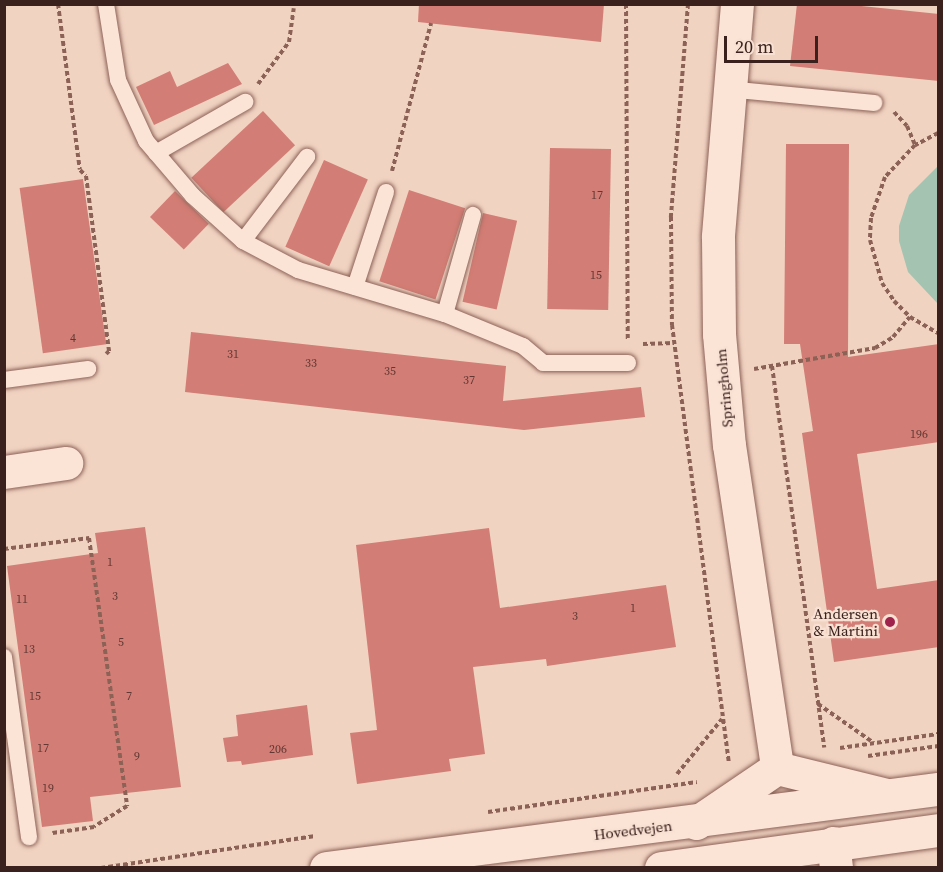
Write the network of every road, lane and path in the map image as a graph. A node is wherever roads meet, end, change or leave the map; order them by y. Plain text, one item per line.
1 (58, 4) edge
2 (106, 4) edge
3 (626, 4) edge
4 (737, 4) edge
5 (294, 8) dead end
6 (431, 23) dead end
7 (727, 89) junction
8 (245, 102) joint
9 (874, 103) joint
10 (939, 133) edge
11 (915, 145) junction
12 (156, 153) junction
13 (307, 157) dead end
14 (386, 192) joint
15 (473, 215) dead end
16 (243, 241) junction
17 (355, 287) junction
18 (445, 314) junction
19 (910, 316) junction
20 (939, 333) edge
21 (674, 343) dead end
22 (628, 363) dead end
23 (772, 366) junction
24 (88, 369) joint
25 (723, 374) junction
26 (4, 380) edge
27 (66, 463) dead end
28 (4, 472) edge
29 (4, 549) edge
30 (4, 657) edge
31 (818, 704) junction
32 (722, 719) dead end
33 (939, 734) edge
34 (874, 743) junction
35 (939, 746) edge
36 (859, 757) dead end
37 (777, 768) junction
38 (677, 774) dead end
39 (700, 781) dead end
40 (939, 789) edge
41 (892, 796) junction
42 (485, 812) dead end
43 (696, 823) junction
44 (939, 830) edge
45 (325, 835) dead end
46 (29, 837) joint
47 (834, 855) edge
48 (101, 867) edge
49 (326, 867) edge
50 (661, 867) edge

1 - 24 path
2 - 12 lane
3 - 21 path
4 - 7 street, Springholm
5 - 8 path
6 - 14 path
7 - 9 lane
7 - 25 street, Springholm
8 - 12 lane
9 - 11 path
10 - 11 path
11 - 19 path
12 - 16 lane
13 - 16 lane
14 - 17 lane
15 - 18 lane
16 - 17 lane
17 - 18 lane
18 - 22 lane
19 - 20 path
19 - 23 path
23 - 25 path
23 - 31 path
24 - 26 lane
25 - 37 street, Springholm
27 - 28 street
29 - 46 path
30 - 46 lane
31 - 34 path
31 - 34 path
32 - 38 path
33 - 34 path
35 - 36 path
37 - 41 street
37 - 43 street
39 - 42 path
40 - 41 street, Hovedvejen
41 - 43 street, Hovedvejen
43 - 49 street, Hovedvejen
44 - 47 street
45 - 48 path
47 - 50 street

